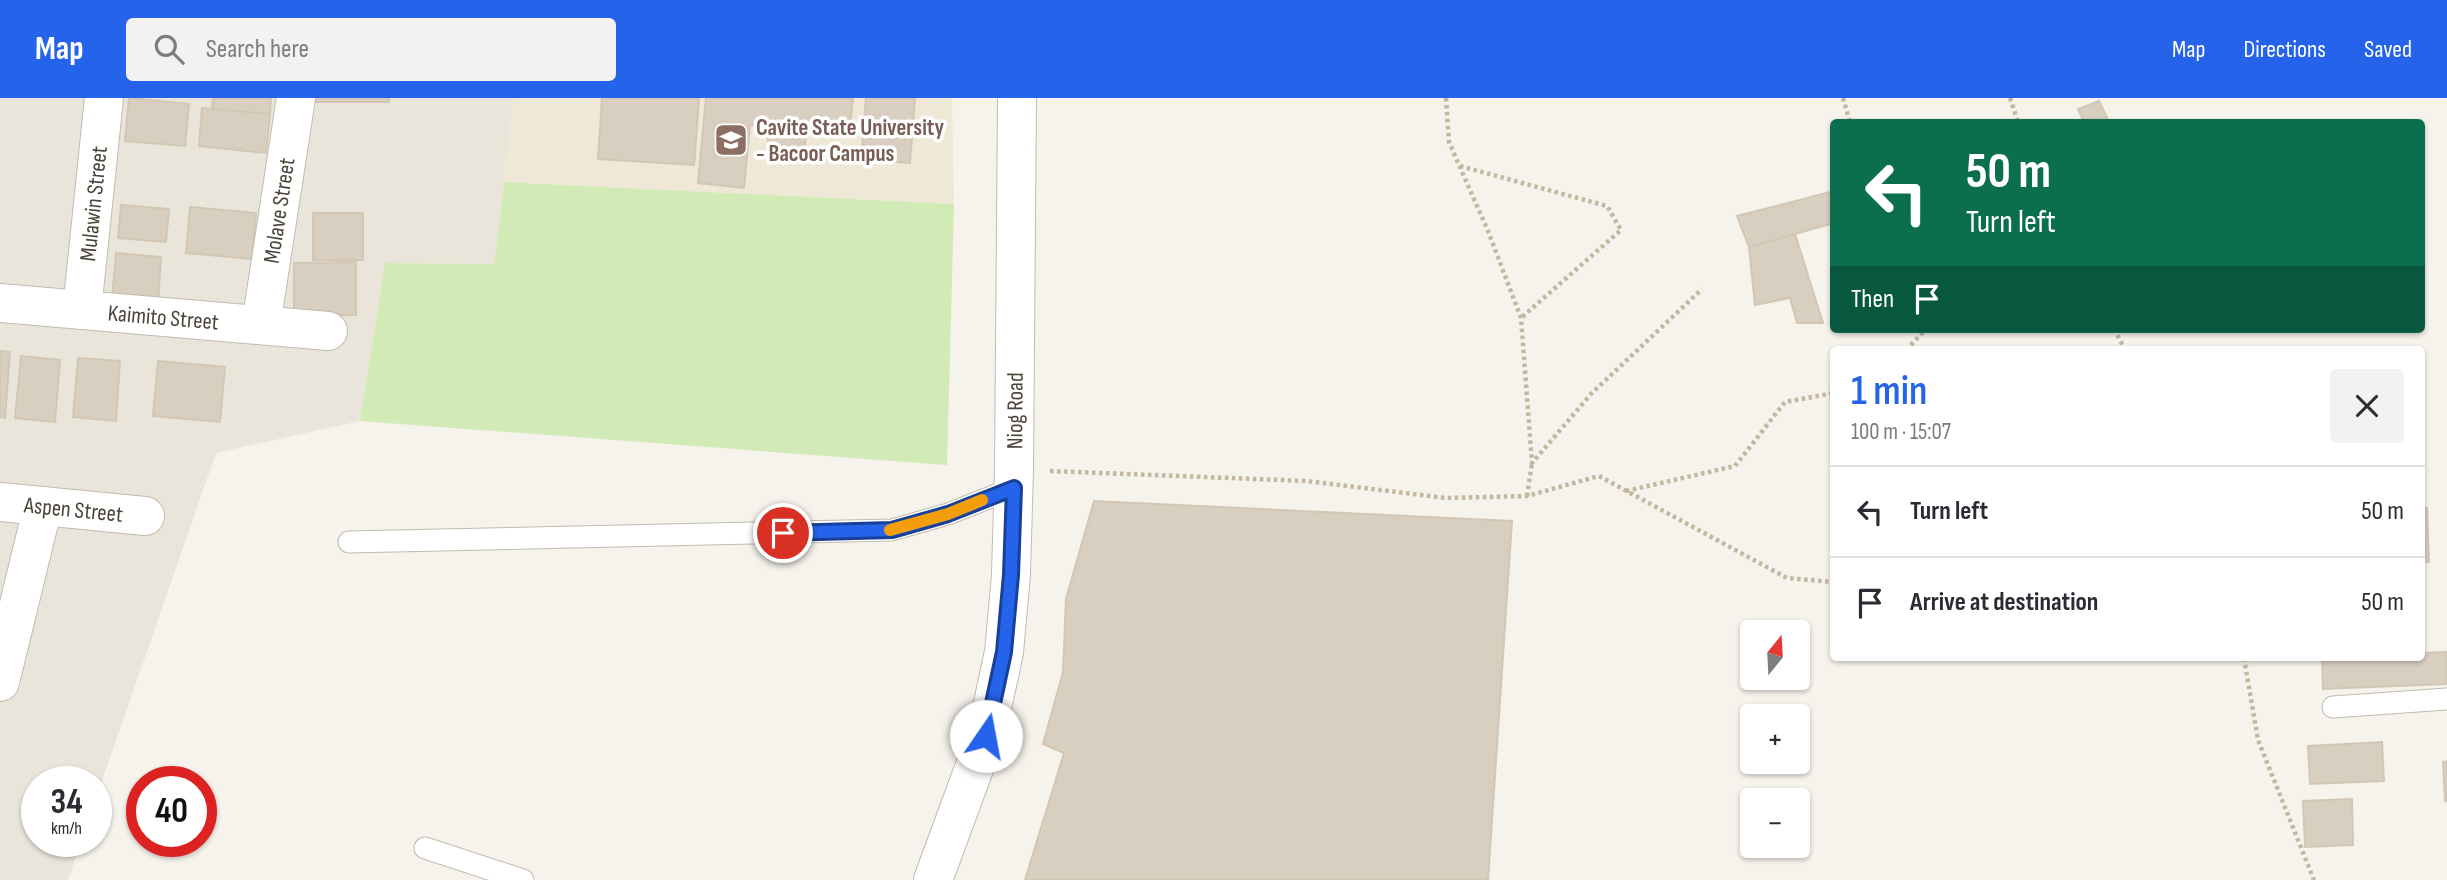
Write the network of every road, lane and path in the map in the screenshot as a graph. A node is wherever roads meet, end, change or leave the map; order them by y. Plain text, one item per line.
1 (104, 98) edge
2 (296, 98) edge
3 (1017, 98) edge
4 (1446, 98) edge
5 (1843, 98) edge
6 (2010, 98) edge
7 (1849, 119) edge
8 (2017, 119) edge
9 (1460, 166) junction
10 (1702, 289) dead end
11 (0, 303) edge
12 (82, 310) junction
13 (1521, 318) junction
14 (261, 325) junction
15 (328, 331) dead end
16 (1922, 333) edge
17 (1910, 346) edge
18 (1830, 394) edge
19 (1532, 463) junction
20 (1014, 479) junction
21 (1626, 491) junction
22 (1527, 496) junction
23 (0, 502) edge
24 (43, 506) junction
25 (145, 516) dead end
26 (349, 542) dead end
27 (1830, 582) edge
28 (2245, 661) edge
29 (0, 682) edge
30 (2447, 699) edge
31 (2333, 707) dead end
32 (425, 848) dead end
33 (523, 880) edge
34 (933, 880) edge
35 (2314, 880) edge

1 - 12 street, Mulawin Street
2 - 14 street, Molave Street
3 - 20 street, Niog Road
4 - 9 path
5 - 7 path
6 - 8 path
9 - 13 path
9 - 13 path
10 - 19 path
11 - 12 street, Kaimito Street
12 - 14 street, Kaimito Street
13 - 19 path
14 - 15 street, Kaimito Street
16 - 17 path
18 - 21 path
19 - 22 path
20 - 22 path
20 - 26 lane
20 - 34 street, Niog Road
21 - 22 path
21 - 27 path
23 - 24 street, Aspen Street
24 - 25 street, Aspen Street
24 - 29 street
28 - 35 path
30 - 31 lane
32 - 33 lane

